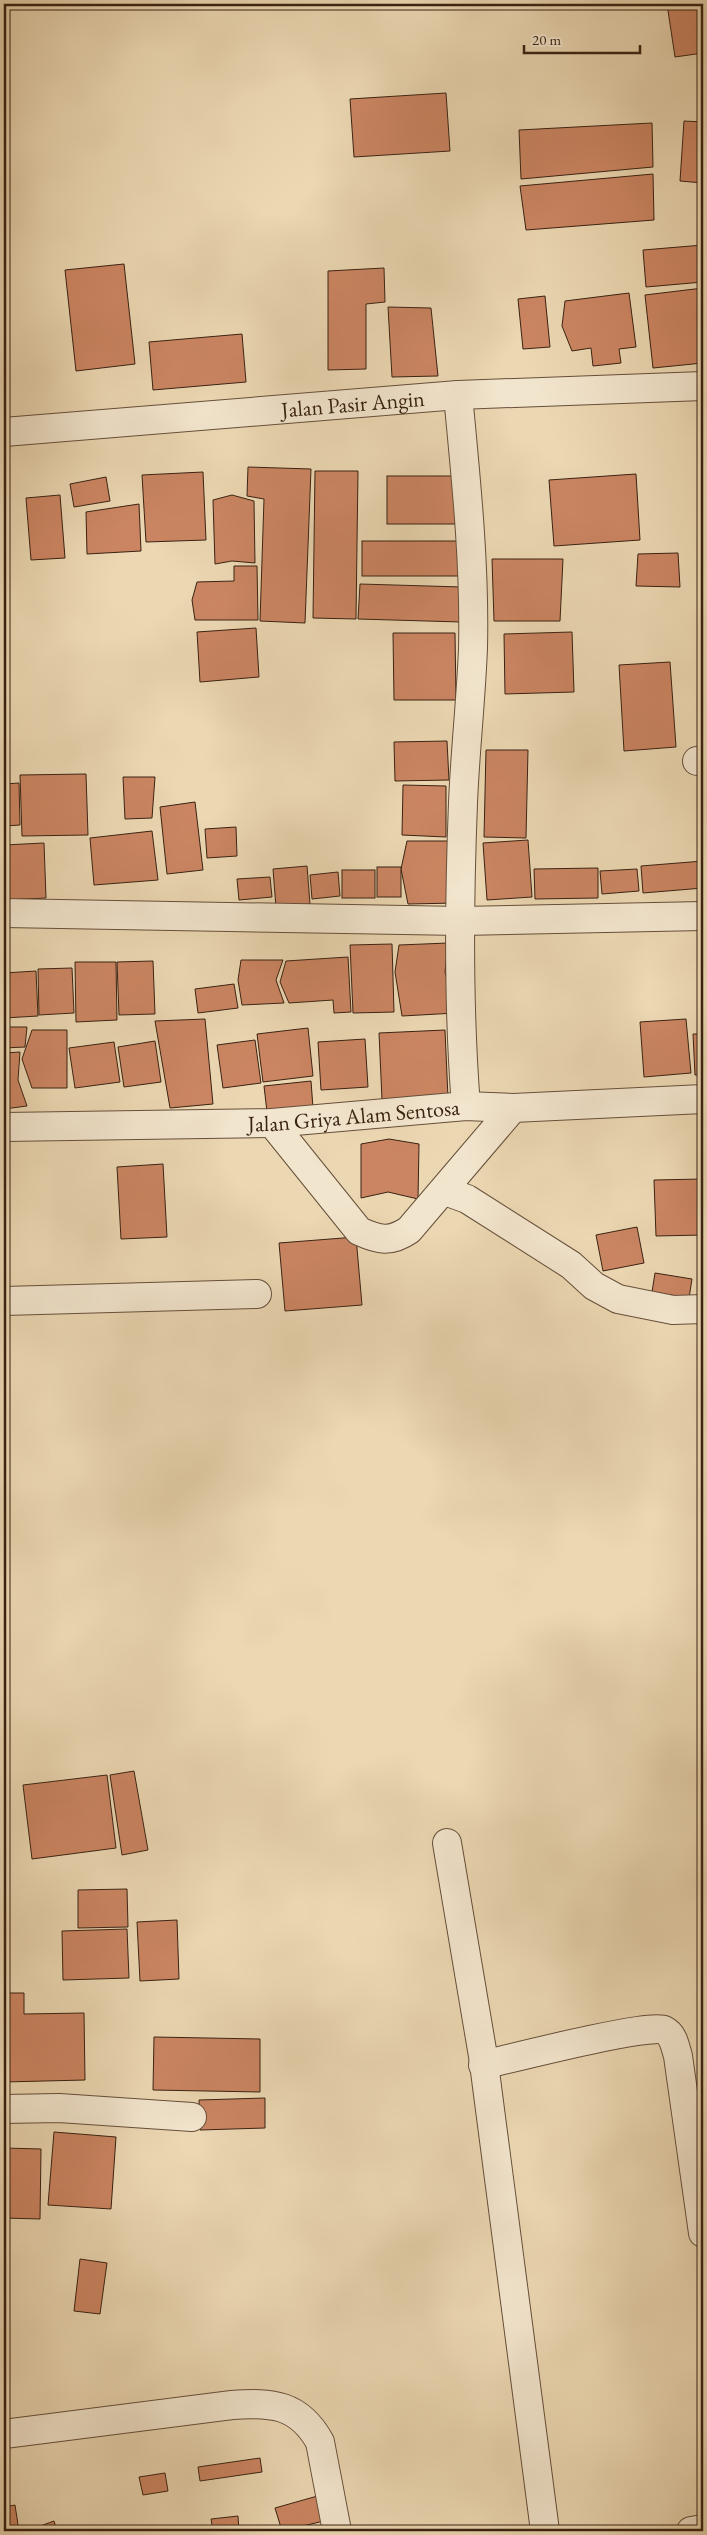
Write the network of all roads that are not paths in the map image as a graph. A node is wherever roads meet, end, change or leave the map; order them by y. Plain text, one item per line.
1 (703, 386) edge
2 (458, 395) junction
3 (4, 432) edge
4 (4, 914) edge
5 (703, 916) edge
6 (461, 921) junction
7 (703, 1099) edge
8 (466, 1106) junction
9 (513, 1108) junction
10 (272, 1123) junction
11 (4, 1127) edge
12 (445, 1190) junction
13 (257, 1294) dead end
14 (4, 1301) edge
15 (703, 1309) edge
16 (447, 1843) dead end
17 (484, 2065) junction
18 (4, 2109) edge
19 (192, 2117) dead end
20 (703, 2233) edge
21 (4, 2434) edge
22 (703, 2529) edge
23 (337, 2531) edge
24 (545, 2531) edge
25 (691, 2531) edge

1 - 2 street, Jalan Pasir Angin
2 - 3 street, Jalan Pasir Angin
2 - 6 street
4 - 6 street
5 - 6 street
6 - 8 street
7 - 9 street, Jalan Griya Alam Sentosa
8 - 9 street, Jalan Griya Alam Sentosa
8 - 10 street, Jalan Griya Alam Sentosa
9 - 12 street
10 - 11 street, Jalan Griya Alam Sentosa
10 - 12 street
12 - 15 street
13 - 14 street
16 - 17 street
17 - 20 street
17 - 24 street
18 - 19 street
21 - 23 street
22 - 25 street

